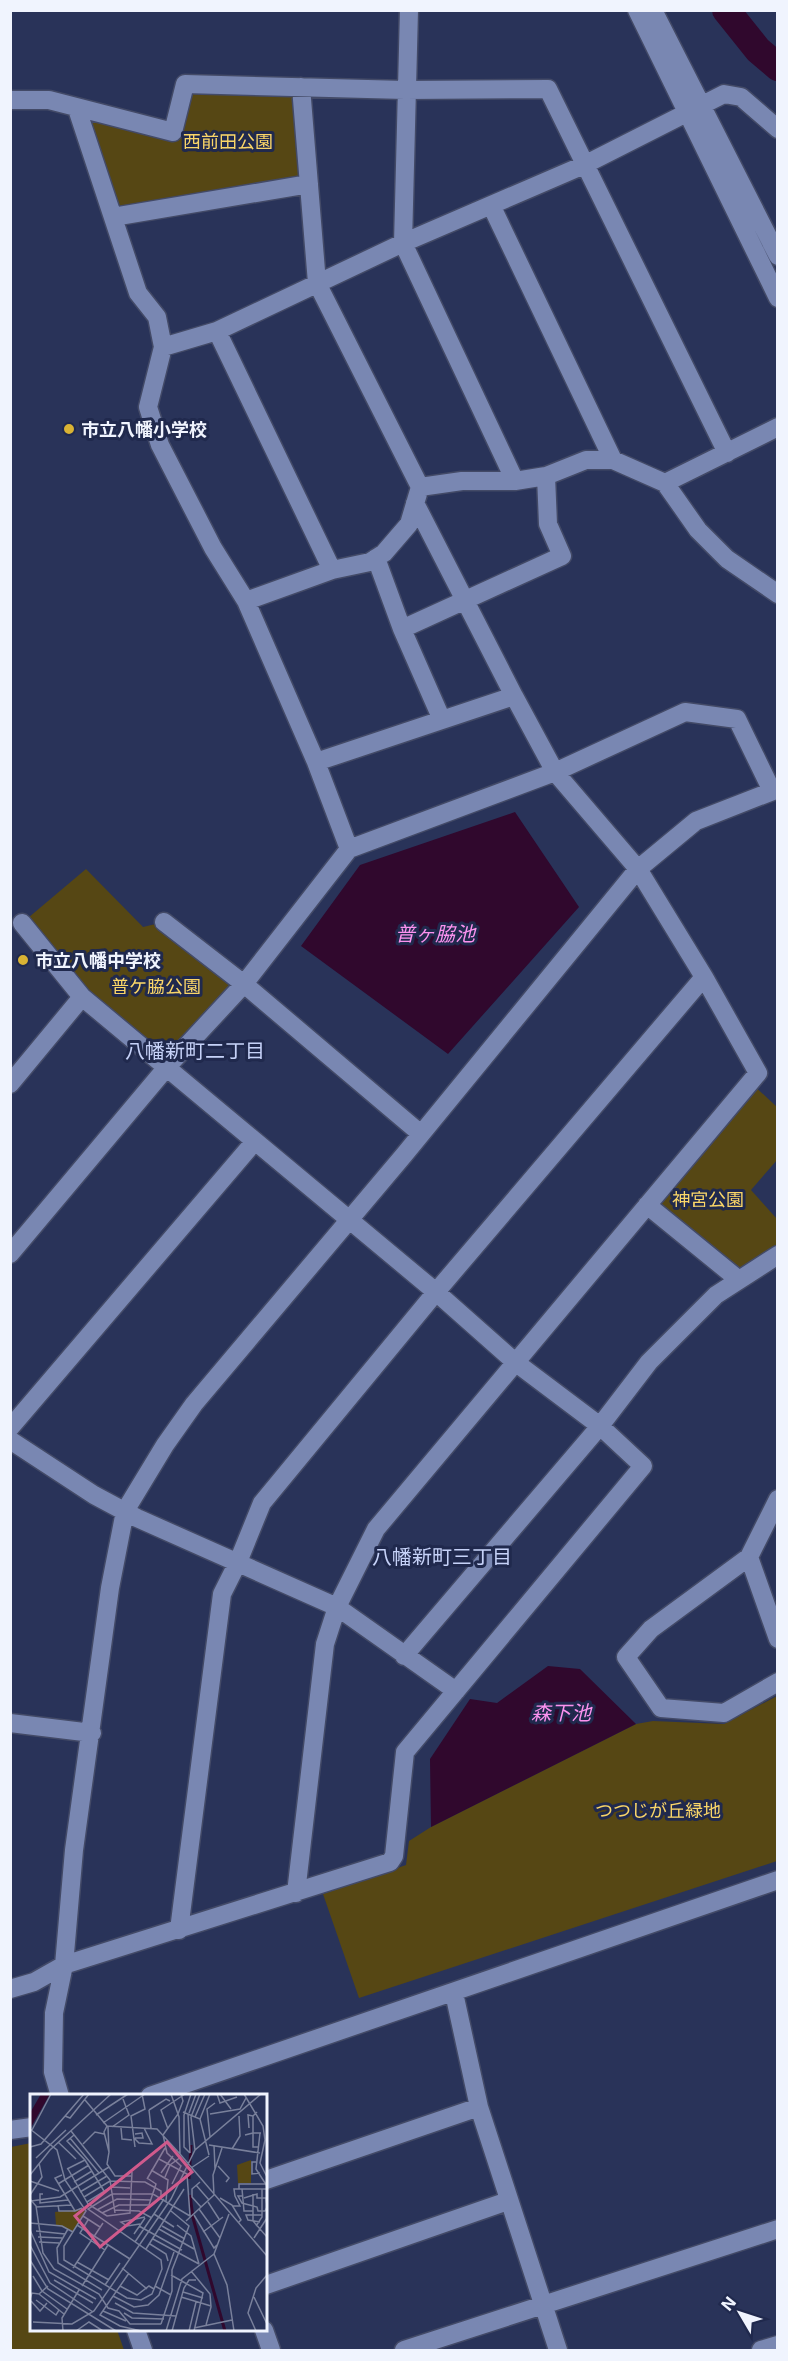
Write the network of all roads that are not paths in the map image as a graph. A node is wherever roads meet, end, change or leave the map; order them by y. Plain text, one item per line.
1 (409, 10) edge
2 (637, 10) edge
3 (653, 10) edge
4 (301, 87) junction
5 (405, 90) junction
6 (10, 100) edge
7 (77, 109) junction
8 (695, 110) junction
9 (777, 129) edge
10 (584, 165) junction
11 (309, 184) junction
12 (491, 205) junction
13 (112, 218) junction
14 (403, 243) junction
15 (777, 256) edge
16 (317, 283) junction
17 (777, 298) edge
18 (217, 331) junction
19 (163, 347) junction
20 (777, 428) edge
21 (726, 453) junction
22 (614, 460) junction
23 (546, 476) junction
24 (515, 481) junction
25 (665, 483) junction
26 (417, 495) junction
27 (376, 558) junction
28 (332, 570) junction
29 (777, 594) edge
30 (465, 600) junction
31 (246, 601) junction
32 (402, 629) junction
33 (516, 700) junction
34 (442, 720) junction
35 (316, 762) junction
36 (555, 772) junction
37 (775, 790) edge
38 (349, 849) junction
39 (638, 869) junction
40 (164, 922) dead end
41 (22, 923) dead end
42 (704, 977) junction
43 (244, 984) junction
44 (82, 997) junction
45 (167, 1067) junction
46 (10, 1084) edge
47 (421, 1134) junction
48 (255, 1141) junction
49 (647, 1205) junction
50 (348, 1220) junction
51 (10, 1254) edge
52 (777, 1255) edge
53 (739, 1280) junction
54 (436, 1292) junction
55 (515, 1362) junction
56 (600, 1426) junction
57 (10, 1428) edge
58 (10, 1440) edge
59 (777, 1499) edge
60 (125, 1511) junction
61 (749, 1557) junction
62 (238, 1562) junction
63 (337, 1607) junction
64 (777, 1639) edge
65 (404, 1656) junction
66 (777, 1682) edge
67 (456, 1691) junction
68 (10, 1723) edge
69 (92, 1733) junction
70 (777, 1880) edge
71 (296, 1893) junction
72 (178, 1930) junction
73 (64, 1965) junction
74 (10, 1989) edge
75 (454, 1993) junction
76 (59, 2094) edge
77 (156, 2094) edge
78 (479, 2107) junction
79 (30, 2127) edge
80 (10, 2130) edge
81 (267, 2180) edge
82 (508, 2201) junction
83 (777, 2229) edge
84 (267, 2285) edge
85 (544, 2306) junction
86 (136, 2331) edge
87 (264, 2331) edge
88 (777, 2345) edge
89 (143, 2350) edge
90 (271, 2350) edge
91 (404, 2350) edge
92 (558, 2350) edge
93 (761, 2350) edge

1 - 5 street
2 - 8 street
3 - 8 street
4 - 5 street
4 - 7 street
4 - 11 street
5 - 10 street
5 - 14 street
6 - 7 street
7 - 13 street
8 - 9 street
8 - 10 street
8 - 15 street
8 - 17 street
10 - 12 street
10 - 21 street
11 - 13 street
11 - 16 street
12 - 14 street
12 - 22 street
13 - 19 street
14 - 16 street
14 - 24 street
16 - 18 street
16 - 26 street
18 - 19 street
18 - 28 street
19 - 31 street
20 - 21 street
21 - 25 street
22 - 23 street
22 - 25 street
23 - 24 street
23 - 30 street
24 - 26 street
25 - 29 street
26 - 27 street
26 - 30 street
27 - 28 street
27 - 32 street
28 - 31 street
30 - 32 street
30 - 33 street
31 - 35 street
32 - 34 street
33 - 34 street
33 - 36 street
34 - 35 street
35 - 38 street
36 - 37 street
36 - 38 street
36 - 39 street
37 - 39 street
38 - 43 street
39 - 42 street
39 - 47 street
40 - 43 street
41 - 44 street
42 - 49 street
42 - 54 street
43 - 45 street
43 - 47 street
44 - 45 street
44 - 46 street
45 - 48 street
45 - 51 street
47 - 50 street
48 - 50 street
48 - 57 street
49 - 53 street
49 - 55 street
50 - 54 street
50 - 60 street
52 - 53 street
53 - 56 street
54 - 55 street
54 - 62 street
55 - 56 street
55 - 63 street
56 - 65 street
56 - 67 street
58 - 60 street
59 - 61 street
60 - 62 street
60 - 69 street
61 - 64 street
61 - 66 street
62 - 63 street
62 - 72 street
63 - 65 street
63 - 71 street
65 - 67 street
67 - 71 street
68 - 69 street
69 - 73 street
70 - 75 street
71 - 72 street
72 - 73 street
73 - 74 street
73 - 76 street
75 - 77 street
75 - 78 street
78 - 81 street
78 - 82 street
79 - 80 street
82 - 84 street
82 - 85 street
83 - 85 street
85 - 91 street
85 - 92 street
86 - 89 street
87 - 90 street
88 - 93 street

